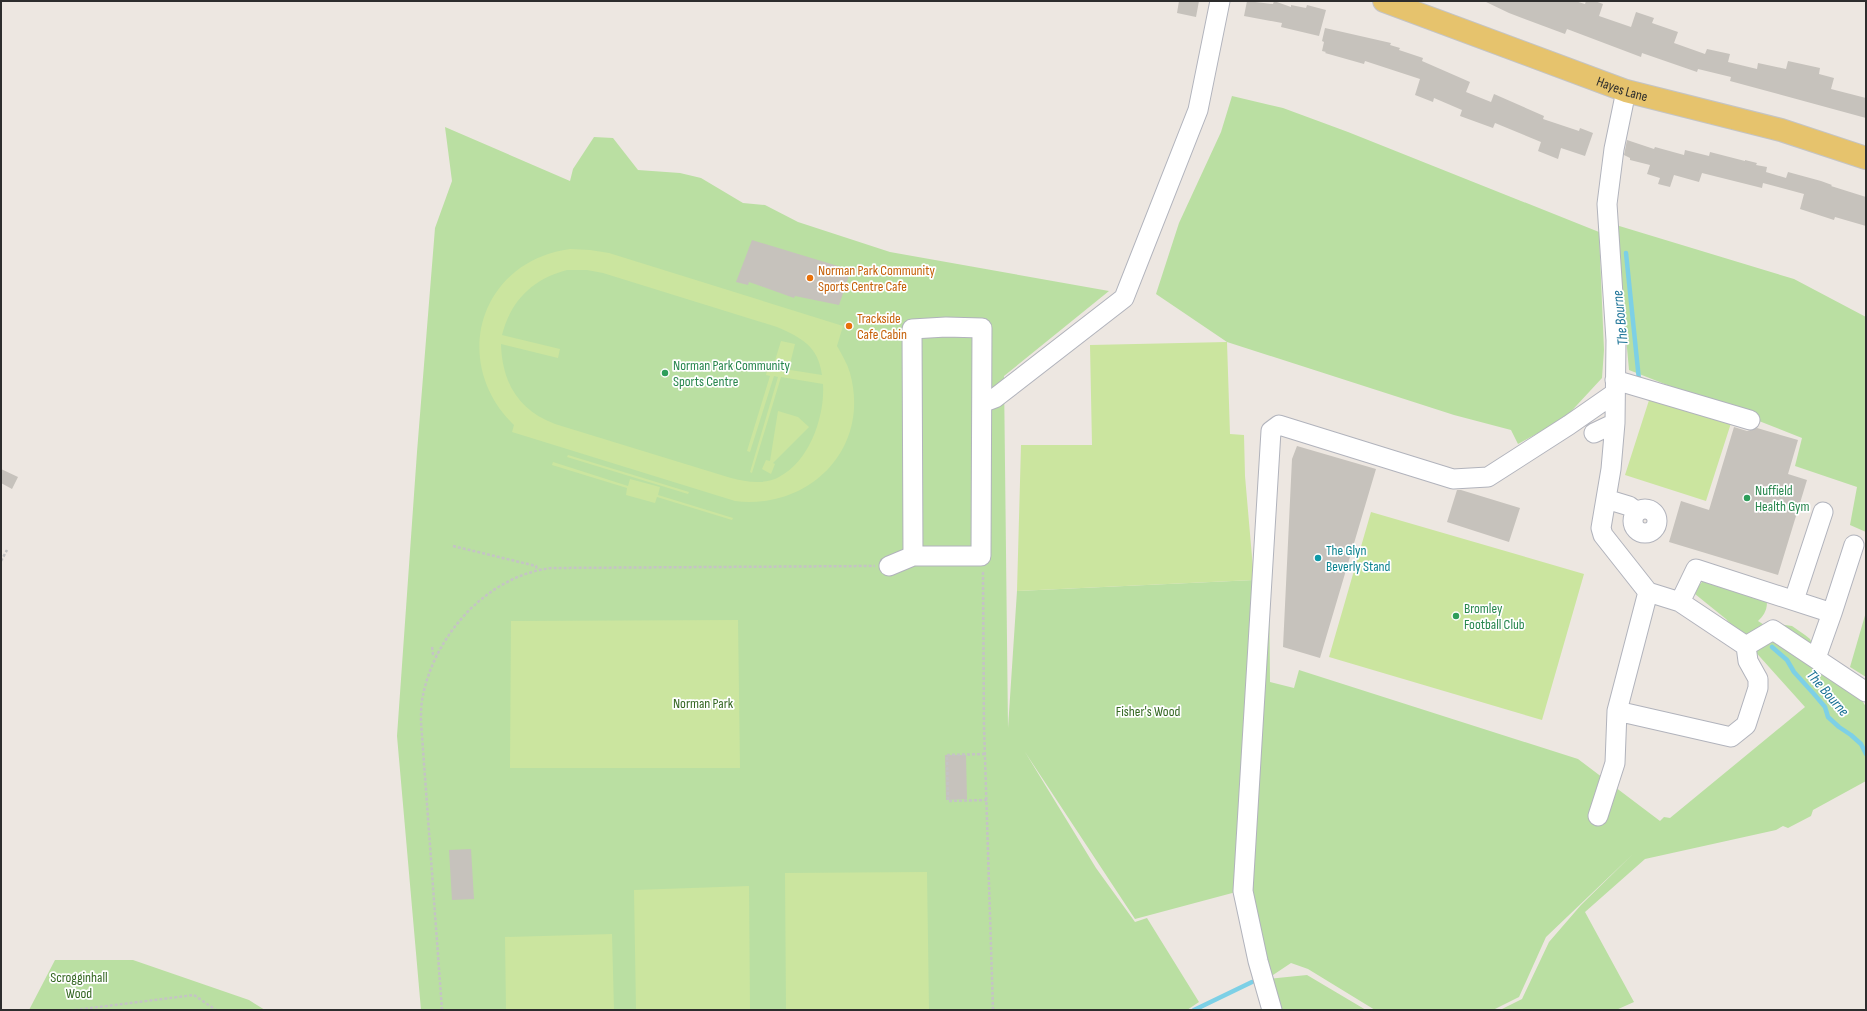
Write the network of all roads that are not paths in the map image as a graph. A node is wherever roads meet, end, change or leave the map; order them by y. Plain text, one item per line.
1 (1220, 1) edge
2 (1384, 1) edge
3 (1626, 91) junction
4 (1866, 158) edge
5 (1615, 386) junction
6 (982, 403) junction
7 (1750, 420) dead end
8 (1615, 423) junction
9 (1594, 434) dead end
10 (1606, 499) junction
11 (1637, 512) dead end
12 (1823, 512) dead end
13 (1854, 545) dead end
14 (913, 556) junction
15 (889, 566) road end
16 (1648, 592) junction
17 (1794, 600) junction
18 (1680, 602) junction
19 (1832, 613) junction
20 (1746, 646) junction
21 (1816, 658) junction
22 (1866, 692) edge
23 (1617, 711) junction
24 (1598, 816) dead end
25 (1272, 1010) edge

1 - 6 lane
2 - 3 main road, Hayes Lane
3 - 4 main road, Hayes Lane
3 - 5 lane
5 - 7 lane
5 - 8 lane
5 - 25 lane
6 - 14 lane
6 - 14 lane
8 - 9 lane
8 - 10 lane
10 - 11 lane
10 - 16 lane
12 - 17 lane
13 - 19 lane
14 - 15 lane
16 - 18 lane
16 - 23 lane
17 - 18 lane
17 - 19 lane
18 - 20 lane
19 - 21 lane
20 - 21 lane
20 - 23 lane
21 - 22 lane
23 - 24 lane

